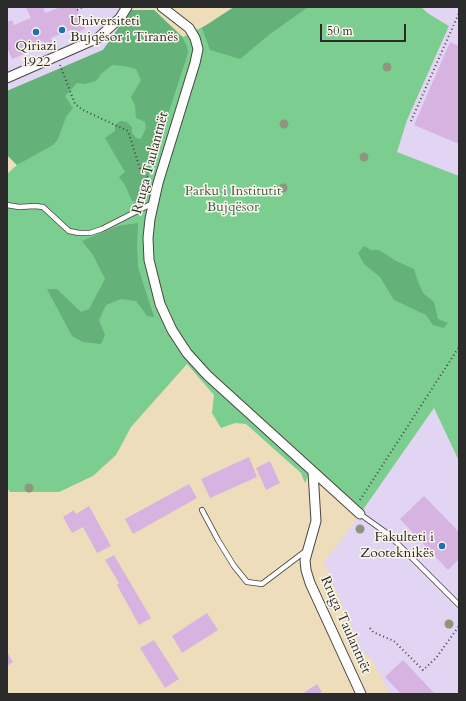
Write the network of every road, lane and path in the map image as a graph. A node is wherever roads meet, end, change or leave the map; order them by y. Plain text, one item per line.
1 (83, 7) edge
2 (127, 7) edge
3 (162, 7) edge
4 (77, 10) dead end
5 (459, 13) edge
6 (56, 56) junction
7 (7, 78) edge
8 (411, 121) dead end
9 (158, 183) junction
10 (153, 203) junction
11 (7, 205) edge
12 (459, 347) edge
13 (313, 472) junction
14 (202, 510) dead end
15 (357, 512) junction
16 (308, 549) junction
17 (459, 605) edge
18 (459, 626) edge
19 (370, 628) dead end
20 (361, 694) edge

1 - 4 path
2 - 6 street
3 - 9 street, Rruga Taulantnët
5 - 8 path
6 - 7 street
6 - 9 path
9 - 10 street, Rruga Taulantnët
10 - 11 lane
10 - 13 street, Rruga Taulantnët
12 - 15 path
13 - 15 street, Rruga Taulantnët
13 - 16 street, Rruga Taulantnët
14 - 16 lane
15 - 17 lane
16 - 20 street, Rruga Taulantnët
18 - 19 path

